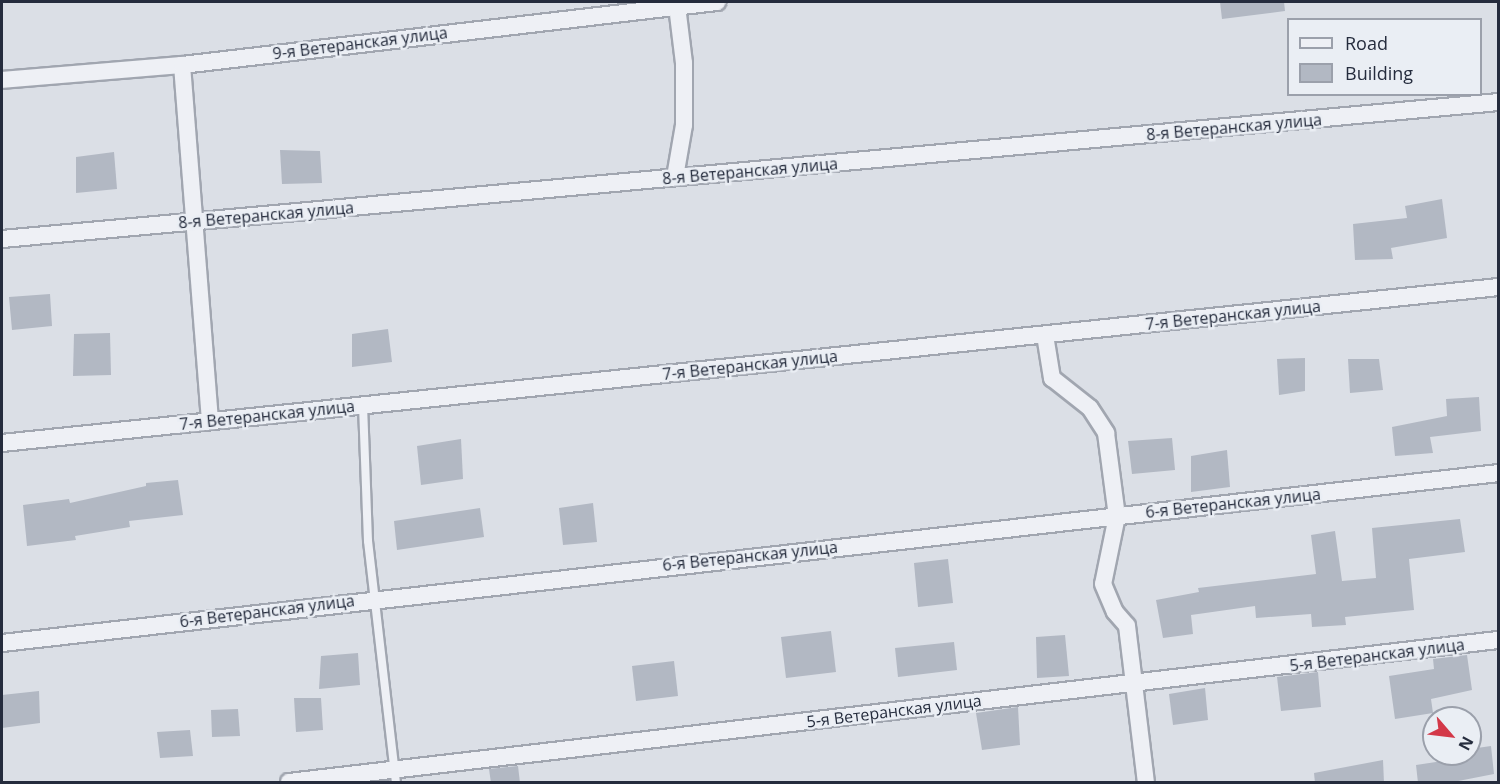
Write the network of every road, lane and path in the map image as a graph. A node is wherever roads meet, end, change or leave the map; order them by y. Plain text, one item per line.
1 (717, 2) edge
2 (677, 6) junction
3 (182, 65) junction
4 (2, 80) edge
5 (1498, 102) edge
6 (675, 177) junction
7 (193, 221) junction
8 (2, 238) edge
9 (1498, 287) edge
10 (1045, 335) junction
11 (363, 405) junction
12 (210, 421) junction
13 (2, 443) edge
14 (1498, 473) edge
15 (1117, 516) junction
16 (377, 598) junction
17 (1498, 640) edge
18 (2, 644) edge
19 (1132, 683) junction
20 (396, 776) edge
21 (289, 783) edge
22 (1146, 783) edge

1 - 2 street, 9-я Ветеранская улица
2 - 3 street, 9-я Ветеранская улица
2 - 6 street
3 - 4 street, 9-я Ветеранская улица
3 - 7 street
5 - 6 street, 8-я Ветеранская улица
6 - 7 street, 8-я Ветеранская улица
7 - 8 street, 8-я Ветеранская улица
7 - 12 street
9 - 10 street, 7-я Ветеранская улица
10 - 11 street, 7-я Ветеранская улица
10 - 15 street
11 - 12 street, 7-я Ветеранская улица
11 - 16 lane
12 - 13 street, 7-я Ветеранская улица
14 - 15 street, 6-я Ветеранская улица
15 - 16 street, 6-я Ветеранская улица
15 - 19 street
16 - 18 street, 6-я Ветеранская улица
16 - 20 lane
17 - 19 street, 5-я Ветеранская улица
19 - 20 street, 5-я Ветеранская улица
19 - 22 street
20 - 21 street, 5-я Ветеранская улица

